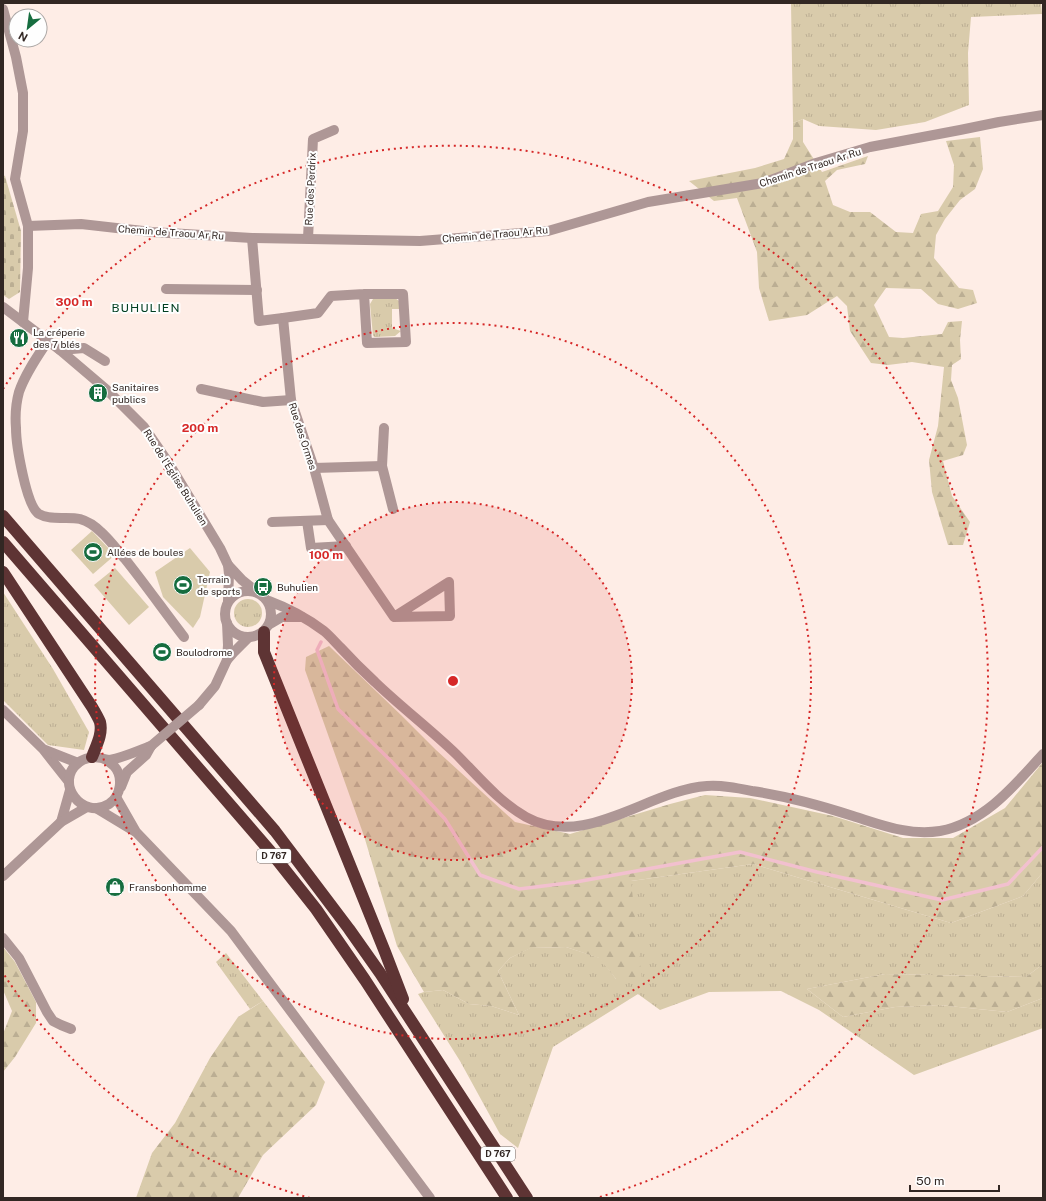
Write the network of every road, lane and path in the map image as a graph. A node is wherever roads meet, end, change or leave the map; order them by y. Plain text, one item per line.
1 (3, 9) edge
2 (1043, 115) edge
3 (334, 130) dead end
4 (28, 226) junction
5 (252, 238) junction
6 (308, 238) junction
7 (166, 290) dead end
8 (257, 290) junction
9 (364, 294) junction
10 (3, 307) edge
11 (283, 318) junction
12 (23, 322) junction
13 (48, 342) junction
14 (60, 350) junction
15 (105, 361) dead end
16 (201, 388) dead end
17 (291, 400) junction
18 (384, 428) dead end
19 (382, 466) junction
20 (314, 468) junction
21 (393, 508) dead end
22 (3, 516) edge
23 (328, 520) junction
24 (308, 521) junction
25 (272, 522) dead end
26 (3, 542) edge
27 (346, 546) junction
28 (228, 565) junction
29 (3, 572) edge
30 (257, 592) junction
31 (228, 601) junction
32 (269, 601) junction
33 (394, 616) junction
34 (302, 617) junction
35 (227, 623) junction
36 (267, 628) junction
37 (184, 636) dead end
38 (249, 637) junction
39 (228, 660) junction
40 (3, 710) edge
41 (151, 746) junction
42 (43, 750) junction
43 (1043, 754) edge
44 (92, 757) junction
45 (107, 760) junction
46 (78, 763) junction
47 (70, 786) junction
48 (117, 794) junction
49 (92, 807) junction
50 (61, 822) junction
51 (136, 832) junction
52 (3, 876) edge
53 (3, 938) edge
54 (411, 1020) junction
55 (71, 1028) dead end
56 (430, 1198) edge
57 (507, 1198) edge
58 (526, 1198) edge

1 - 4 street
2 - 6 street, Chemin de Traou Ar Ru
3 - 6 street, Rue des Perdrix
4 - 5 street, Chemin de Traou Ar Ru
4 - 12 street
5 - 6 street, Chemin de Traou Ar Ru
5 - 8 street
7 - 8 street
8 - 11 street
9 - 9 street
9 - 11 street
10 - 12 street, Rue de l'Église Buhulien
11 - 17 street, Rue des Ormes
12 - 13 street, Rue de l'Église Buhulien
13 - 14 street, Rue de l'Église Buhulien
13 - 37 street
14 - 15 street
14 - 28 street, Rue de l'Église Buhulien
16 - 17 street
17 - 20 street, Rue des Ormes
18 - 19 street
19 - 20 street
19 - 21 street
20 - 23 street, Rue des Ormes
22 - 54 highway, D 767
23 - 24 street
23 - 27 street, Rue des Ormes
24 - 25 street
24 - 27 street
26 - 57 highway, D 767
27 - 33 street, Rue des Ormes
28 - 30 street, Rue de l'Église Buhulien
28 - 31 street, Rue de l'Église Buhulien
29 - 44 highway
30 - 31 street
30 - 32 street
31 - 35 street
32 - 34 street
32 - 36 street
33 - 33 street
34 - 36 street
34 - 43 street
35 - 38 street
35 - 39 street
36 - 38 street
36 - 54 highway
38 - 39 street
39 - 41 street, bridge
40 - 42 street
41 - 45 street
41 - 48 street
42 - 46 street
42 - 47 street
44 - 45 street
44 - 46 street
45 - 48 street
46 - 47 street
47 - 49 street
47 - 50 street
48 - 49 street
48 - 51 street
49 - 50 street
49 - 51 street
50 - 52 street
51 - 56 street
53 - 55 street
54 - 58 highway, D 767

